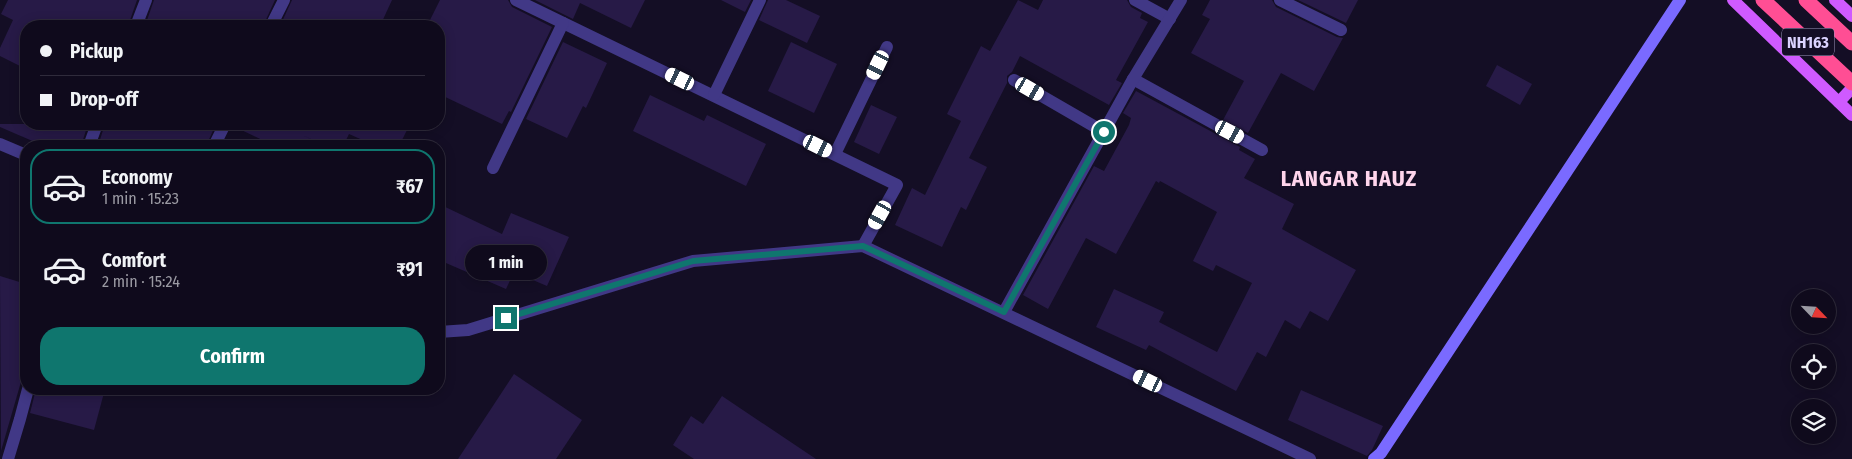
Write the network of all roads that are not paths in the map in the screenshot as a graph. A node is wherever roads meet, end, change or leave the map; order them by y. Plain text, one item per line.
1 (146, 0) edge
2 (284, 0) edge
3 (516, 0) edge
4 (760, 0) edge
5 (1135, 0) edge
6 (1182, 0) edge
7 (1280, 0) edge
8 (1680, 0) edge
9 (1733, 0) edge
10 (1763, 0) edge
11 (1806, 0) edge
12 (1835, 0) edge
13 (1852, 16) edge
14 (1170, 19) junction
15 (138, 20) edge
16 (274, 20) edge
17 (563, 23) junction
18 (1341, 30) dead end
19 (1852, 43) edge
20 (887, 48) dead end
21 (1133, 79) junction
22 (1014, 80) dead end
23 (1852, 84) edge
24 (1852, 88) edge
25 (714, 95) junction
26 (1839, 102) junction
27 (1852, 114) edge
28 (1104, 132) junction
29 (0, 145) edge
30 (1262, 150) dead end
31 (20, 153) edge
32 (835, 154) junction
33 (493, 168) dead end
34 (863, 246) junction
35 (1004, 312) junction
36 (445, 332) edge
37 (26, 395) edge
38 (1378, 457) edge
39 (8, 459) edge
40 (1310, 459) edge

1 - 15 street
2 - 16 street
3 - 17 street
4 - 25 street
5 - 14 street
6 - 14 street
7 - 18 street
8 - 38 street
9 - 26 main road
10 - 23 highway, NH163
11 - 19 highway, NH163
12 - 13 main road
14 - 21 street
17 - 25 street
17 - 33 street
20 - 32 street
21 - 28 street
21 - 30 street
22 - 28 street
24 - 26 main road
25 - 32 street
26 - 27 main road
28 - 35 street
29 - 31 street
32 - 34 street
34 - 35 street
34 - 36 street
35 - 40 street
37 - 39 street

